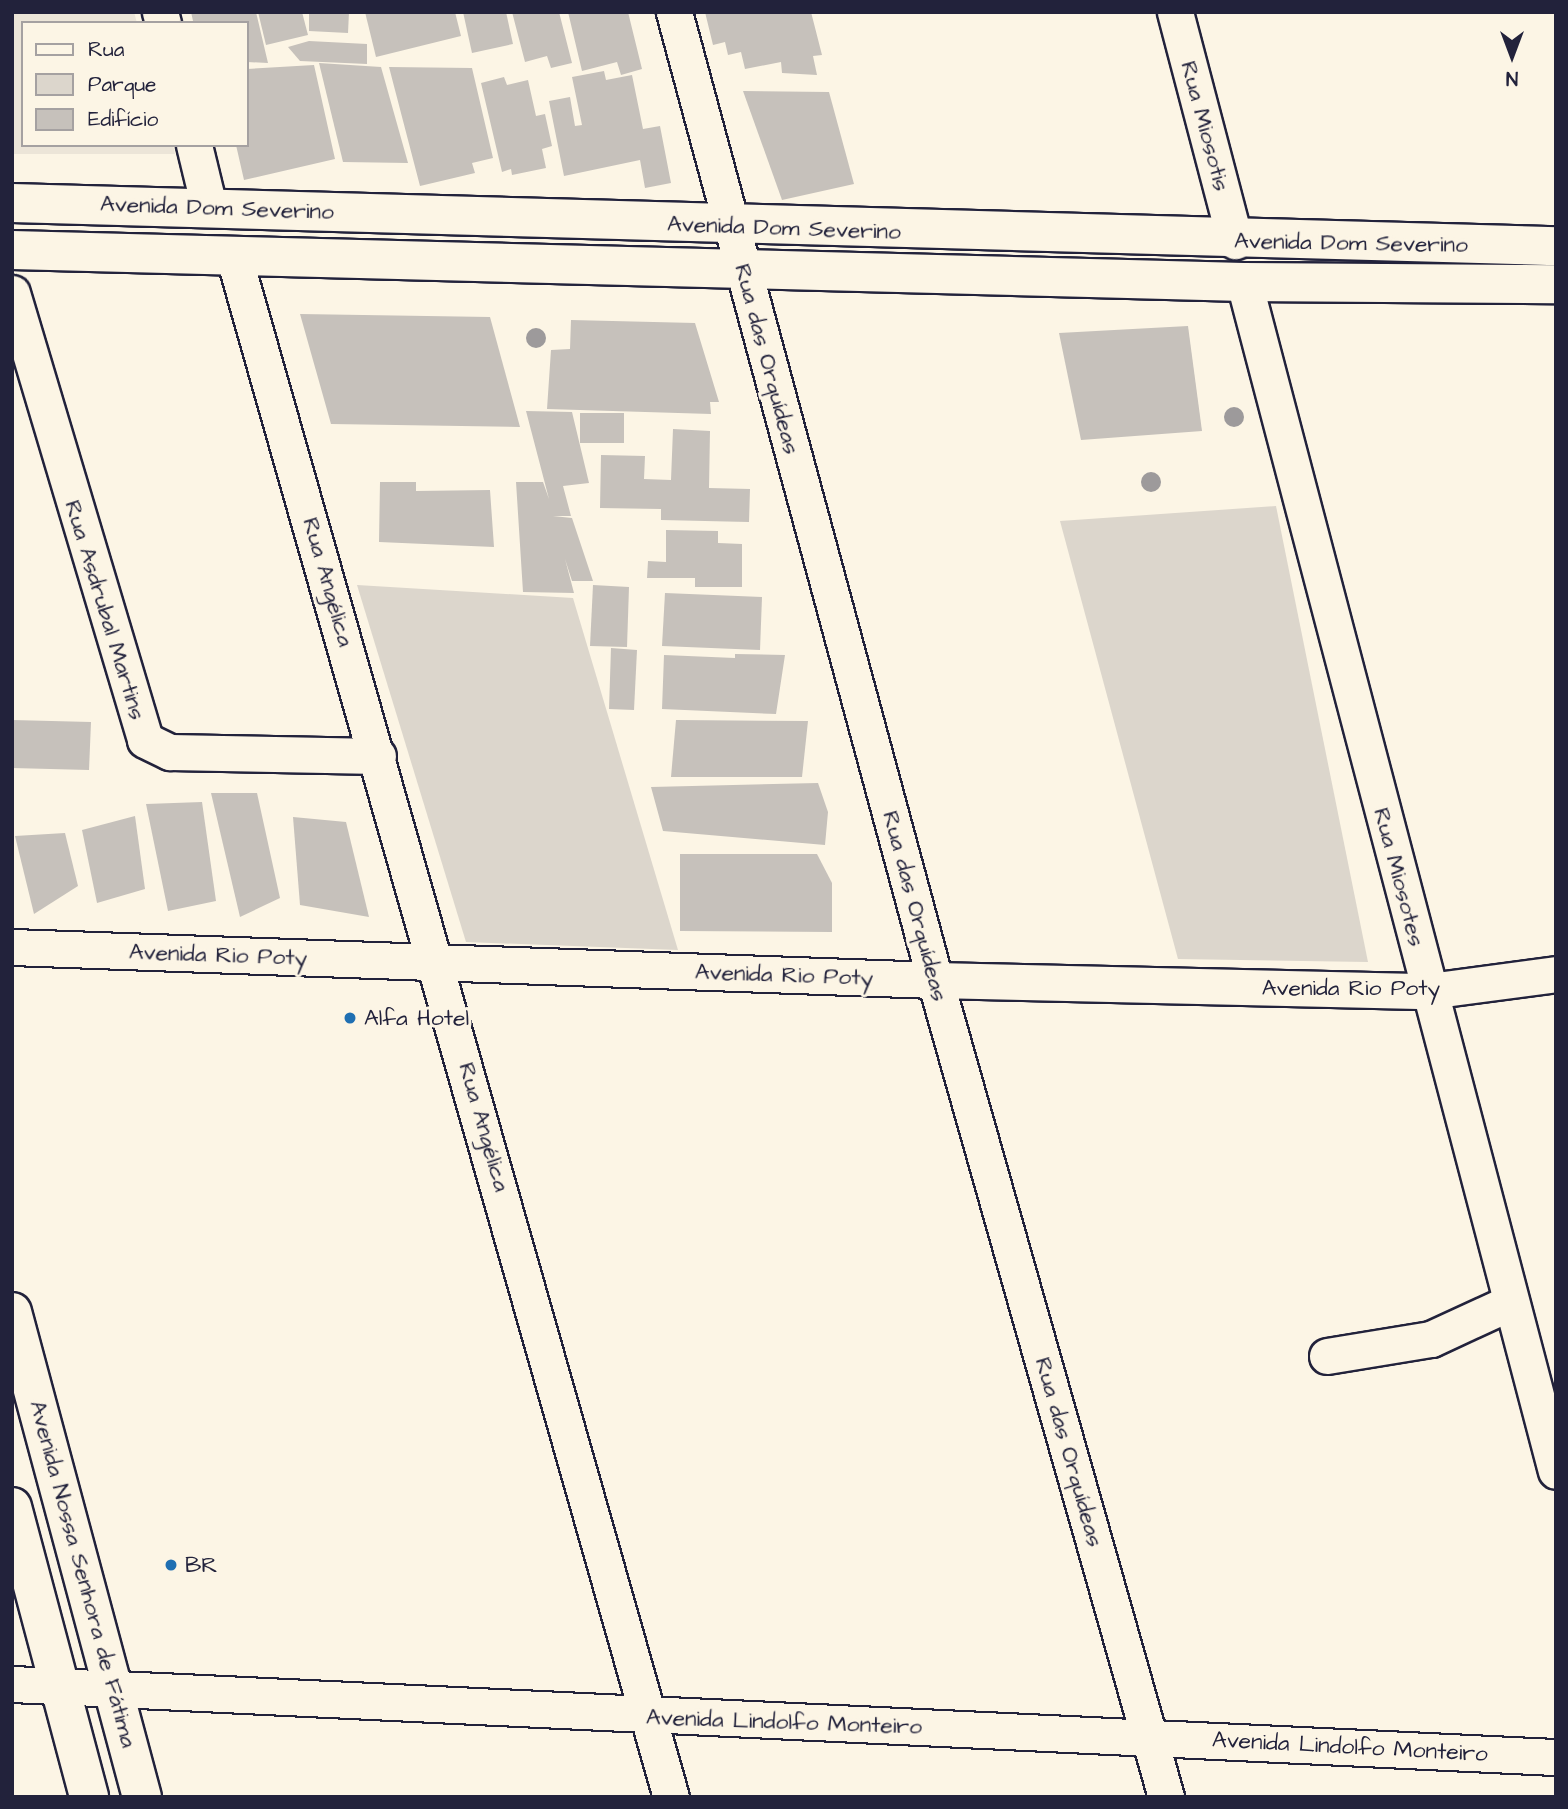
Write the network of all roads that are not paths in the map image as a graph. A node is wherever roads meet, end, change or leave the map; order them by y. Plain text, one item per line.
1 (674, 12) edge
2 (1175, 12) edge
3 (194, 147) edge
4 (12, 203) edge
5 (209, 207) junction
6 (733, 228) junction
7 (1235, 241) junction
8 (1556, 246) edge
9 (12, 250) edge
10 (234, 257) junction
11 (743, 270) junction
12 (1244, 282) junction
13 (1556, 284) edge
14 (12, 293) edge
15 (378, 756) junction
16 (12, 947) edge
17 (438, 963) junction
18 (1556, 974) edge
19 (935, 981) junction
20 (1429, 991) junction
21 (1511, 1302) junction
22 (12, 1312) edge
23 (1327, 1356) dead end
24 (1556, 1471) edge
25 (12, 1507) edge
26 (12, 1684) edge
27 (60, 1687) junction
28 (114, 1690) junction
29 (649, 1716) junction
30 (1150, 1737) junction
31 (1556, 1757) edge
32 (89, 1797) edge
33 (142, 1797) edge
34 (671, 1797) edge
35 (1166, 1797) edge

1 - 6 street, Rua das Orquídeas
2 - 7 street, Rua Miosotis
3 - 5 street
4 - 5 main road, Avenida Dom Severino
5 - 6 main road, Avenida Dom Severino
6 - 7 main road, Avenida Dom Severino
6 - 11 street, Rua das Orquídeas
7 - 8 main road, Avenida Dom Severino
9 - 10 main road, Avenida Dom Severino
10 - 11 main road, Avenida Dom Severino
10 - 15 street, Rua Angélica
11 - 12 main road, Avenida Dom Severino
11 - 19 street, Rua das Orquídeas
12 - 13 main road, Avenida Dom Severino
12 - 20 street, Rua Miosotes
14 - 15 street, Rua Asdrubal Martins
15 - 17 street, Rua Angélica
16 - 17 street, Avenida Rio Poty
17 - 19 street, Avenida Rio Poty
17 - 29 street, Rua Angélica
18 - 20 street, Avenida Rio Poty
19 - 20 street, Avenida Rio Poty
19 - 30 street, Rua das Orquídeas
20 - 21 street, Rua Miosotes
21 - 23 street
21 - 24 street, Rua Miosotes
22 - 28 main road, Avenida Nossa Senhora de Fátima
25 - 27 main road
26 - 27 street, Avenida Lindolfo Monteiro
27 - 28 street, Avenida Lindolfo Monteiro
27 - 32 main road
28 - 29 street, Avenida Lindolfo Monteiro
28 - 33 main road, Avenida Nossa Senhora de Fátima
29 - 30 street, Avenida Lindolfo Monteiro
29 - 34 street, Rua Angélica
30 - 31 street, Avenida Lindolfo Monteiro
30 - 35 street, Rua das Orquídeas

